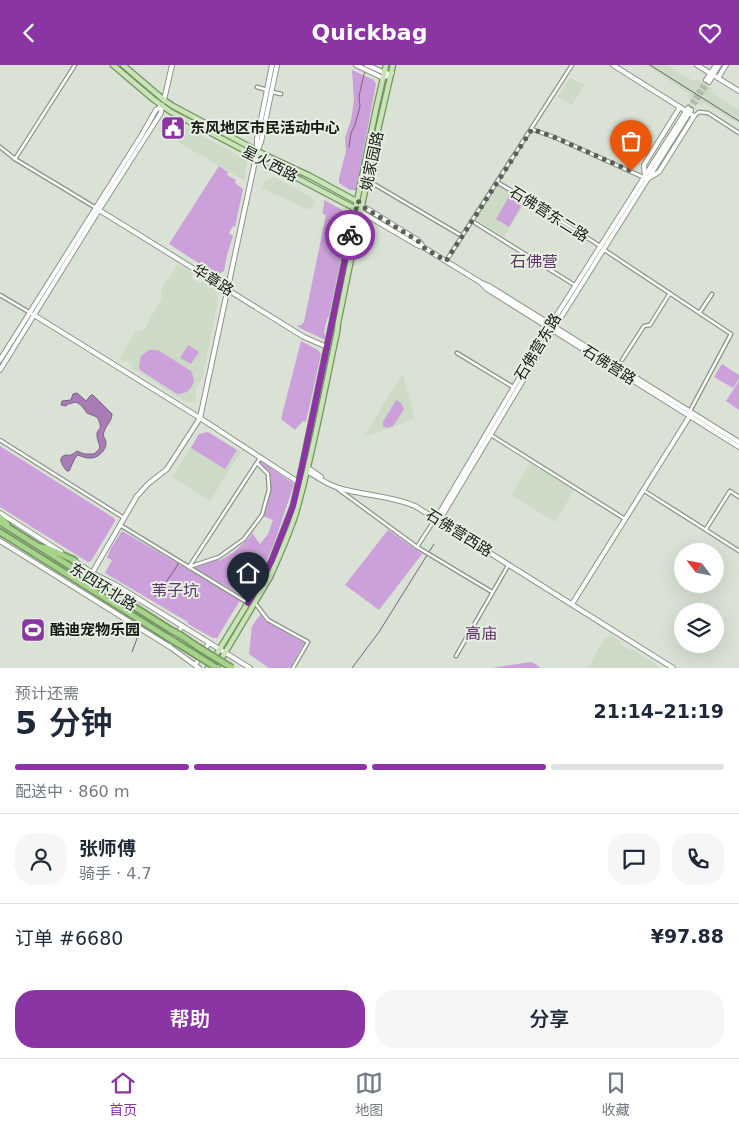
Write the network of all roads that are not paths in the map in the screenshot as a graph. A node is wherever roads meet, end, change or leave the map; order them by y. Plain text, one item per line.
1 (75, 65) edge
2 (113, 65) edge
3 (123, 65) edge
4 (172, 65) edge
5 (272, 65) edge
6 (277, 65) edge
7 (356, 65) edge
8 (368, 65) edge
9 (386, 65) edge
10 (393, 65) edge
11 (572, 65) edge
12 (613, 65) edge
13 (698, 65) edge
14 (718, 65) edge
15 (726, 65) edge
16 (705, 67) edge
17 (392, 73) junction
18 (384, 75) junction
19 (718, 78) junction
20 (708, 81) tunnel mouth
21 (256, 87) dead end
22 (269, 91) junction
23 (739, 91) edge
24 (281, 94) dead end
25 (163, 103) junction
26 (680, 107) junction
27 (690, 109) tunnel mouth
28 (694, 116) junction
29 (532, 129) junction
30 (739, 133) edge
31 (0, 147) edge
32 (257, 151) junction
33 (256, 157) junction
34 (15, 159) junction
35 (646, 179) junction
36 (367, 180) junction
37 (497, 182) junction
38 (358, 201) junction
39 (360, 208) junction
40 (97, 209) junction
41 (472, 221) junction
42 (462, 236) junction
43 (602, 248) junction
44 (446, 261) junction
45 (576, 286) junction
46 (228, 289) junction
47 (670, 293) junction
48 (712, 294) dead end
49 (0, 295) edge
50 (700, 312) junction
51 (32, 314) junction
52 (552, 327) junction
53 (327, 347) junction
54 (457, 353) dead end
55 (0, 360) edge
56 (622, 360) dead end
57 (0, 370) edge
58 (514, 387) junction
59 (691, 413) junction
60 (200, 417) junction
61 (491, 434) junction
62 (0, 440) edge
63 (739, 442) edge
64 (739, 447) edge
65 (260, 458) junction
66 (257, 463) junction
67 (307, 470) junction
68 (298, 482) junction
69 (335, 487) junction
70 (644, 490) junction
71 (739, 497) edge
72 (0, 513) edge
73 (0, 517) edge
74 (124, 518) junction
75 (626, 519) junction
76 (437, 520) junction
77 (0, 522) edge
78 (120, 525) junction
79 (706, 529) junction
80 (14, 531) junction
81 (2, 534) edge
82 (0, 541) edge
83 (38, 546) junction
84 (417, 547) junction
85 (739, 551) edge
86 (74, 561) junction
87 (509, 564) junction
88 (189, 567) junction
89 (92, 573) junction
90 (492, 592) junction
91 (248, 603) junction
92 (255, 603) junction
93 (572, 604) junction
94 (182, 626) junction
95 (209, 643) junction
96 (170, 647) junction
97 (220, 650) junction
98 (225, 653) junction
99 (456, 656) dead end
100 (236, 659) junction
101 (197, 667) edge
102 (208, 668) edge
103 (216, 668) edge
104 (231, 668) edge
105 (250, 668) edge
106 (293, 668) edge
107 (673, 668) edge

1 - 34 street
2 - 25 main road, 星火西路
3 - 25 main road, 星火西路
4 - 25 street
5 - 22 street
6 - 22 street
7 - 18 street
8 - 18 street
9 - 18 main road, 姚家园路
10 - 17 main road, 姚家园路
11 - 29 street
12 - 26 street
13 - 16 street
14 - 20 street
15 - 19 street
16 - 19 street
17 - 18 street
17 - 36 main road, 姚家园路
18 - 38 main road, 姚家园路
19 - 23 street
21 - 22 street
22 - 24 street
22 - 32 street
25 - 32 main road, 星火西路
25 - 33 main road, 星火西路
25 - 40 street
26 - 28 street
26 - 35 street
27 - 35 street
28 - 30 street
28 - 35 street
29 - 35 street
29 - 37 street
31 - 34 street
32 - 33 street
32 - 38 main road, 星火西路
33 - 39 main road, 星火西路
33 - 46 street
34 - 40 street
35 - 43 street, 石佛营东路
36 - 39 main road, 姚家园路
36 - 42 street
37 - 41 street
37 - 43 street, 石佛营东二路
38 - 39 main road, 姚家园路
39 - 44 street, 石佛营路
39 - 53 main road, 姚家园路
39 - 67 main road, 姚家园路
40 - 46 street, 华章路
40 - 51 street
41 - 42 street
41 - 45 street
42 - 44 street
43 - 45 street, 石佛营东路
43 - 47 street, 石佛营东二路
43 - 52 street, 石佛营东路
44 - 52 street, 石佛营路
45 - 52 street, 石佛营东路
46 - 53 street, 华章路
46 - 60 street
47 - 50 street, 石佛营东二路
47 - 56 street
48 - 50 street
49 - 51 street
50 - 59 street, 石佛营东二路
51 - 55 street
51 - 57 street
51 - 60 street
52 - 58 street, 石佛营东路
52 - 59 street, 石佛营路
52 - 61 street, 石佛营东路
53 - 68 main road, 姚家园路
54 - 58 street
58 - 76 street, 石佛营东路
59 - 63 street, 石佛营路
59 - 64 street, 石佛营路
59 - 70 street
60 - 65 street
60 - 74 street
61 - 75 street
61 - 76 street, 石佛营东路
62 - 74 street
65 - 66 street
65 - 68 street
66 - 88 street
66 - 88 street
67 - 69 street, 石佛营西路
67 - 92 main road, 姚家园路
68 - 91 main road, 姚家园路
69 - 76 street, 石佛营西路
69 - 84 street
70 - 75 street
70 - 79 street
71 - 79 street
72 - 86 street, 东四环北路
73 - 80 highway
74 - 78 street
75 - 93 street
76 - 84 street
76 - 87 street, 石佛营西路
77 - 80 highway, 东四环北路
78 - 88 street
78 - 89 street
79 - 85 street
80 - 83 highway, 东四环北路
81 - 103 highway, 东四环北路, bridge
82 - 96 street, 东四环北路
83 - 86 highway
83 - 104 highway, 东四环北路, bridge
84 - 90 street
86 - 89 street, 东四环北路
87 - 90 street
87 - 93 street, 石佛营西路
88 - 91 street
89 - 94 street, 东四环北路
90 - 99 street
91 - 97 main road, 姚家园路
92 - 98 main road, 姚家园路
92 - 106 street
93 - 107 street, 石佛营西路
94 - 95 street, 东四环北路
94 - 96 street
95 - 97 street, 东四环北路
95 - 101 street
96 - 101 street, 东四环北路
97 - 98 street, 东四环北路
97 - 102 main road, 姚家园路
98 - 100 street, 东四环北路
98 - 103 main road, 姚家园路
100 - 104 street
100 - 105 street, 东四环北路

